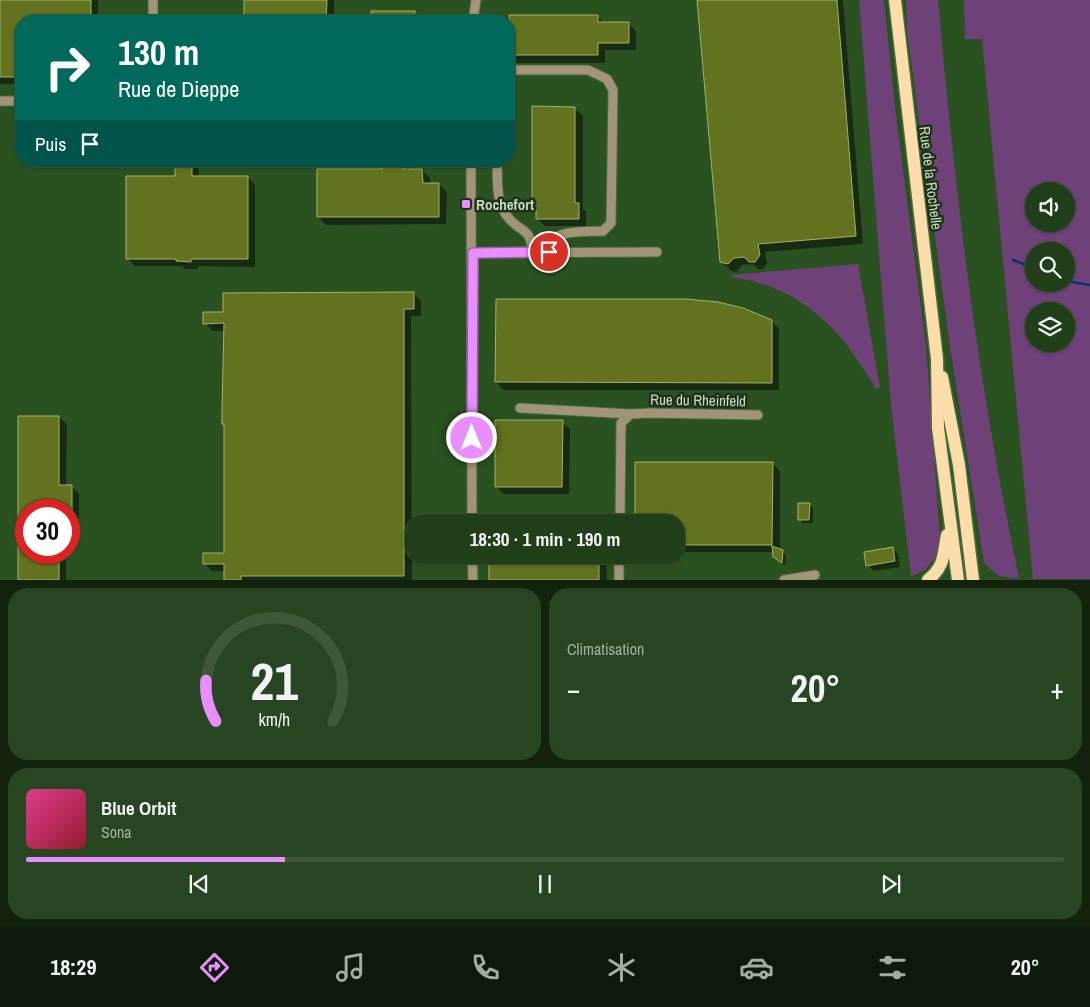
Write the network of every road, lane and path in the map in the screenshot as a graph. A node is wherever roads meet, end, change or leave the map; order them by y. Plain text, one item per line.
1 (153, 0) edge
2 (476, 0) edge
3 (895, 0) edge
4 (153, 15) edge
5 (474, 15) edge
6 (515, 70) edge
7 (0, 101) edge
8 (15, 101) edge
9 (471, 167) edge
10 (497, 167) edge
11 (549, 252) junction
12 (657, 252) dead end
13 (473, 253) junction
14 (532, 253) junction
15 (937, 359) junction
16 (520, 408) dead end
17 (631, 414) junction
18 (758, 415) dead end
19 (472, 514) edge
20 (620, 514) edge
21 (950, 521) junction
22 (472, 564) edge
23 (620, 564) edge
24 (815, 574) dead end
25 (473, 580) edge
26 (619, 580) edge
27 (784, 580) edge
28 (928, 580) edge
29 (958, 580) edge
30 (973, 580) edge

1 - 4 street
2 - 5 street
3 - 15 main road, Rue de la Rochelle
6 - 11 street
7 - 8 street
9 - 13 street
10 - 14 street
11 - 12 street
11 - 14 street
13 - 14 street
13 - 19 street
15 - 21 main road, Rue de la Rochelle
15 - 30 main road, Rue de la Rochelle
16 - 17 street
17 - 18 street, Rue du Rheinfeld
17 - 20 street, Rue du Rheinfeld
21 - 28 main road
21 - 29 main road, Rue de la Rochelle
22 - 25 street
23 - 26 street
24 - 27 street

